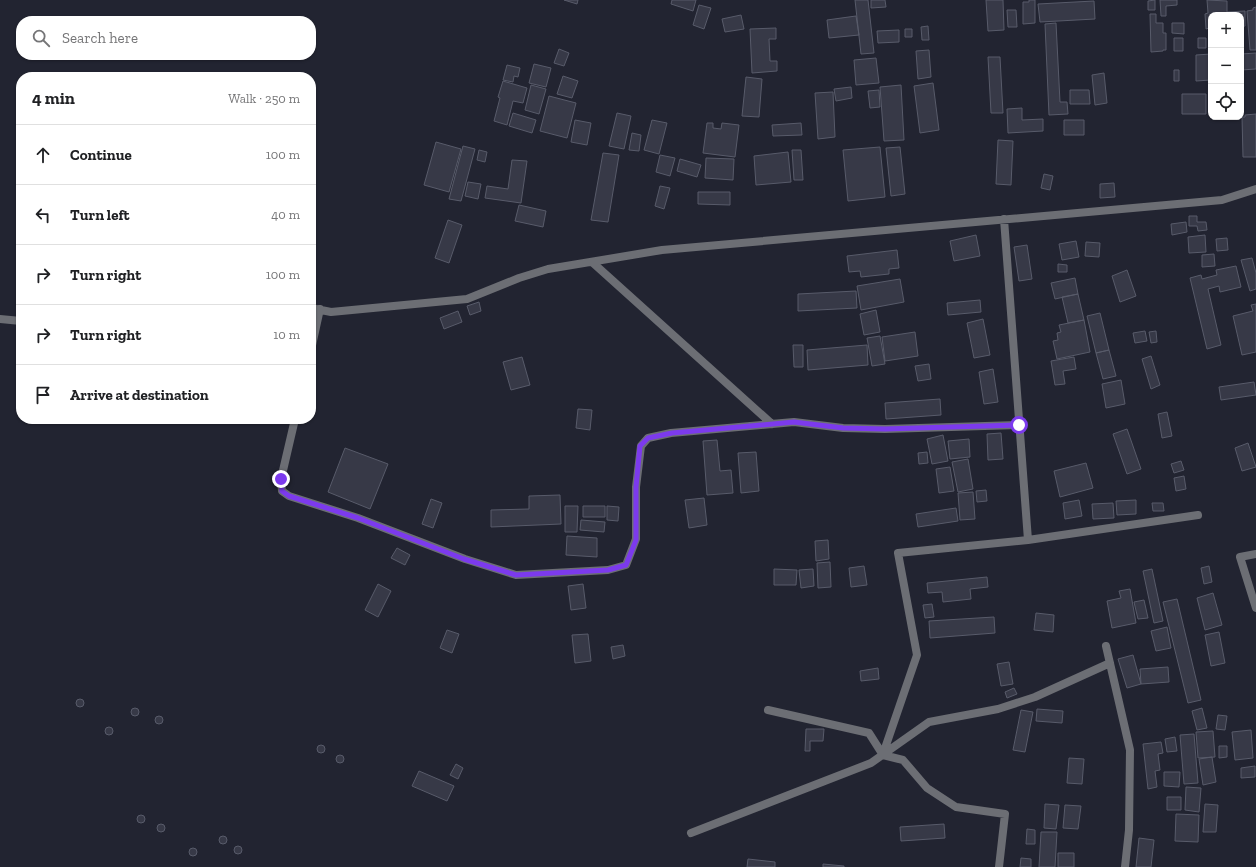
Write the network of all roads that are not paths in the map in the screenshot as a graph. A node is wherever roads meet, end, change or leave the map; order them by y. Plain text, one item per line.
1 (1256, 189) edge
2 (1004, 219) junction
3 (592, 262) junction
4 (316, 309) edge
5 (320, 310) junction
6 (0, 318) edge
7 (16, 320) edge
8 (316, 328) edge
9 (294, 424) edge
10 (772, 424) junction
11 (1019, 425) junction
12 (1198, 514) dead end
13 (1028, 540) junction
14 (1256, 554) edge
15 (1256, 608) edge
16 (1106, 646) dead end
17 (1110, 663) junction
18 (768, 710) dead end
19 (883, 754) junction
20 (691, 833) dead end
21 (999, 867) edge
22 (1126, 867) edge

1 - 2 street
2 - 3 street
2 - 11 street
3 - 5 street
3 - 10 street
4 - 5 street
5 - 8 street
6 - 7 street
9 - 10 street
10 - 11 street
11 - 13 street
12 - 13 street
13 - 19 street
14 - 15 street
16 - 17 street
17 - 19 street
17 - 22 street
18 - 19 street
19 - 20 street
19 - 21 street

